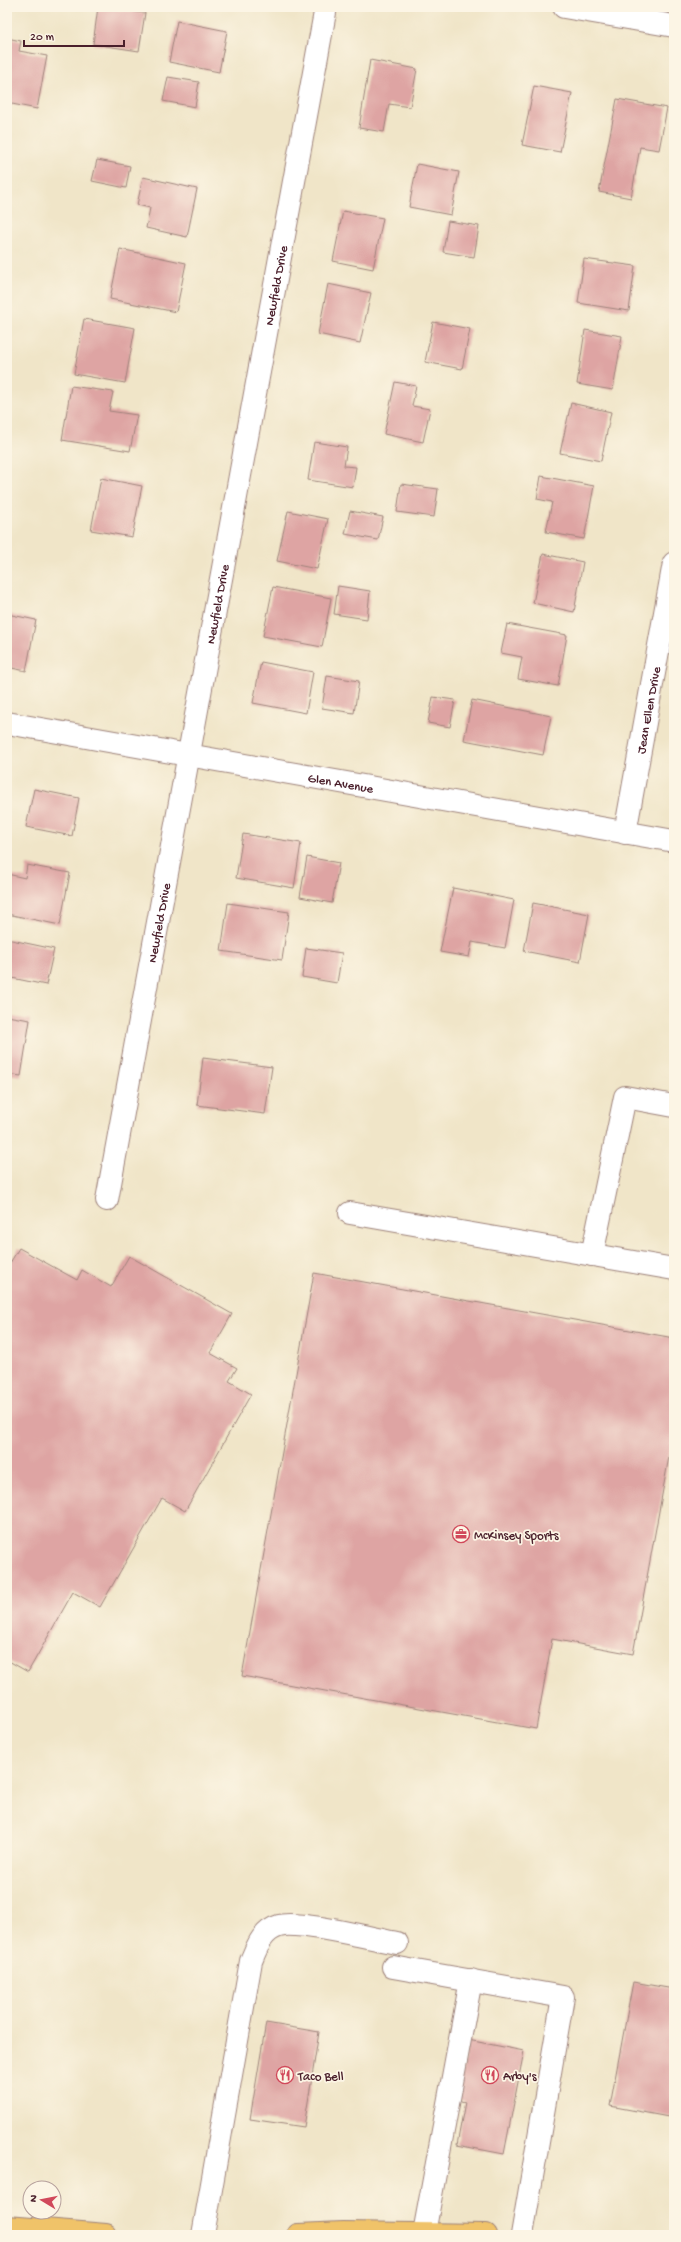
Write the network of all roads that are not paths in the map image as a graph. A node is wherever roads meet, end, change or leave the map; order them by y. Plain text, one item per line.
1 (326, 7) edge
2 (564, 7) edge
3 (674, 26) edge
4 (674, 563) edge
5 (7, 723) edge
6 (189, 755) junction
7 (625, 833) junction
8 (674, 841) edge
9 (674, 1106) edge
10 (106, 1200) dead end
11 (350, 1213) dead end
12 (592, 1255) junction
13 (674, 1269) edge
14 (397, 1943) dead end
15 (393, 1966) dead end
16 (471, 1980) junction
17 (7, 2227) edge
18 (424, 2233) junction
19 (106, 2235) edge
20 (203, 2235) edge
21 (298, 2235) edge
22 (486, 2235) edge
23 (522, 2235) edge

1 - 6 street, Newfield Drive
2 - 3 street
4 - 7 street, Jean Ellen Drive
5 - 6 street, Glen Avenue
6 - 7 street, Glen Avenue
6 - 10 street, Newfield Drive
7 - 8 street, Glen Avenue
9 - 12 street
11 - 12 street
12 - 13 street
14 - 20 street
15 - 16 street
16 - 18 street
16 - 23 street
17 - 19 main road
18 - 21 main road
18 - 22 main road

